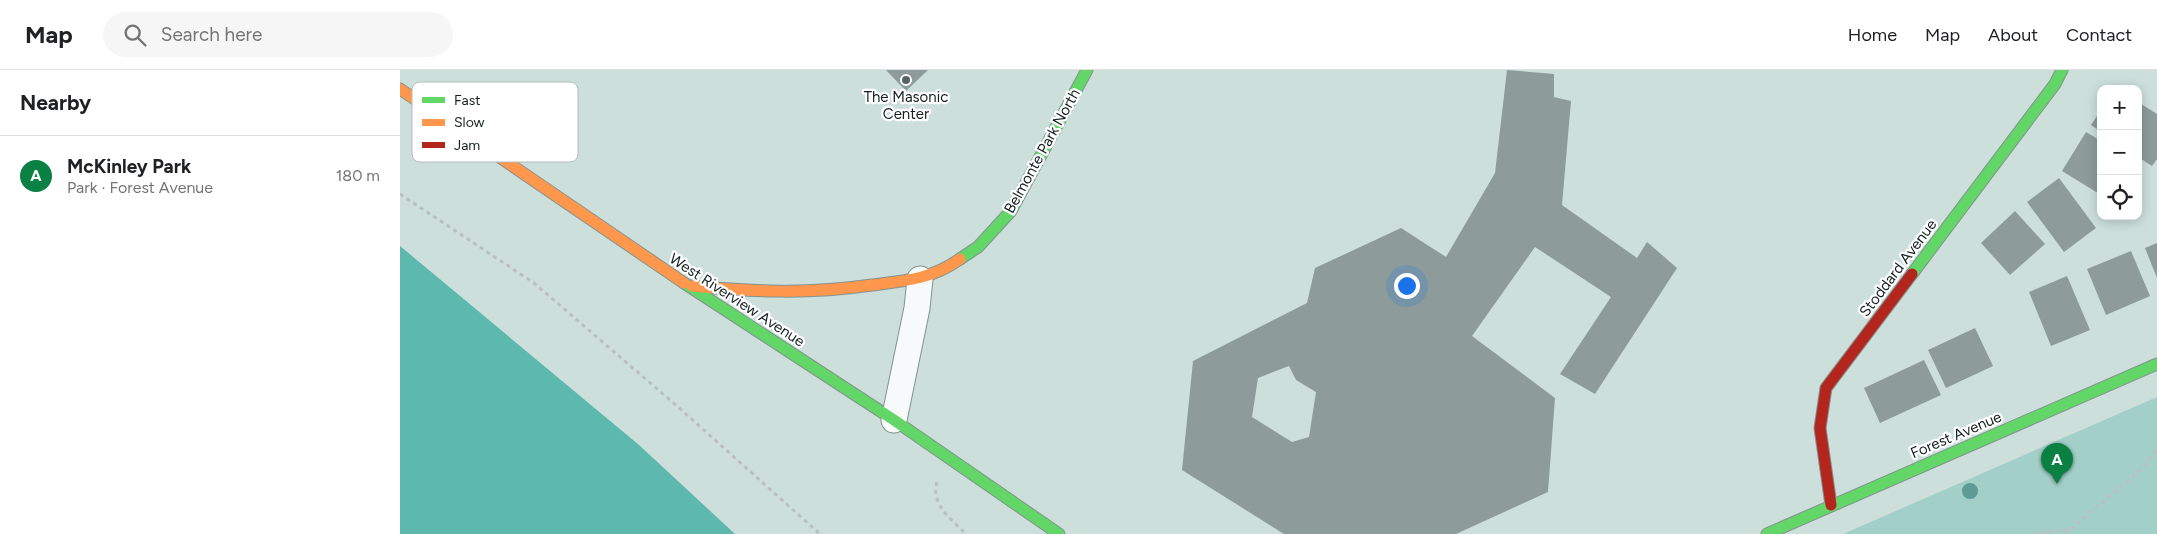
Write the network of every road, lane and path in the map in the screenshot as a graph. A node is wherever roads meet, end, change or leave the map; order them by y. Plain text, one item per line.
1 (1087, 70) edge
2 (2062, 70) edge
3 (400, 89) edge
4 (412, 97) edge
5 (507, 162) edge
6 (400, 194) edge
7 (920, 279) junction
8 (688, 286) junction
9 (2157, 364) edge
10 (894, 420) junction
11 (2157, 450) edge
12 (937, 482) dead end
13 (1831, 506) junction
14 (2070, 529) junction
15 (820, 534) edge
16 (966, 534) edge
17 (1059, 534) edge
18 (1767, 534) edge
19 (2033, 534) edge
20 (2065, 534) edge

1 - 7 street, Belmonte Park North
2 - 13 street, Stoddard Avenue
3 - 4 street, West Riverview Avenue
5 - 8 street, West Riverview Avenue
6 - 15 path
7 - 8 street, Belmonte Park North
7 - 10 street
8 - 10 street, West Riverview Avenue
9 - 13 street, Forest Avenue
10 - 17 street, West Riverview Avenue
11 - 14 path
12 - 16 path
13 - 18 street, Forest Avenue
14 - 19 path
14 - 20 path

